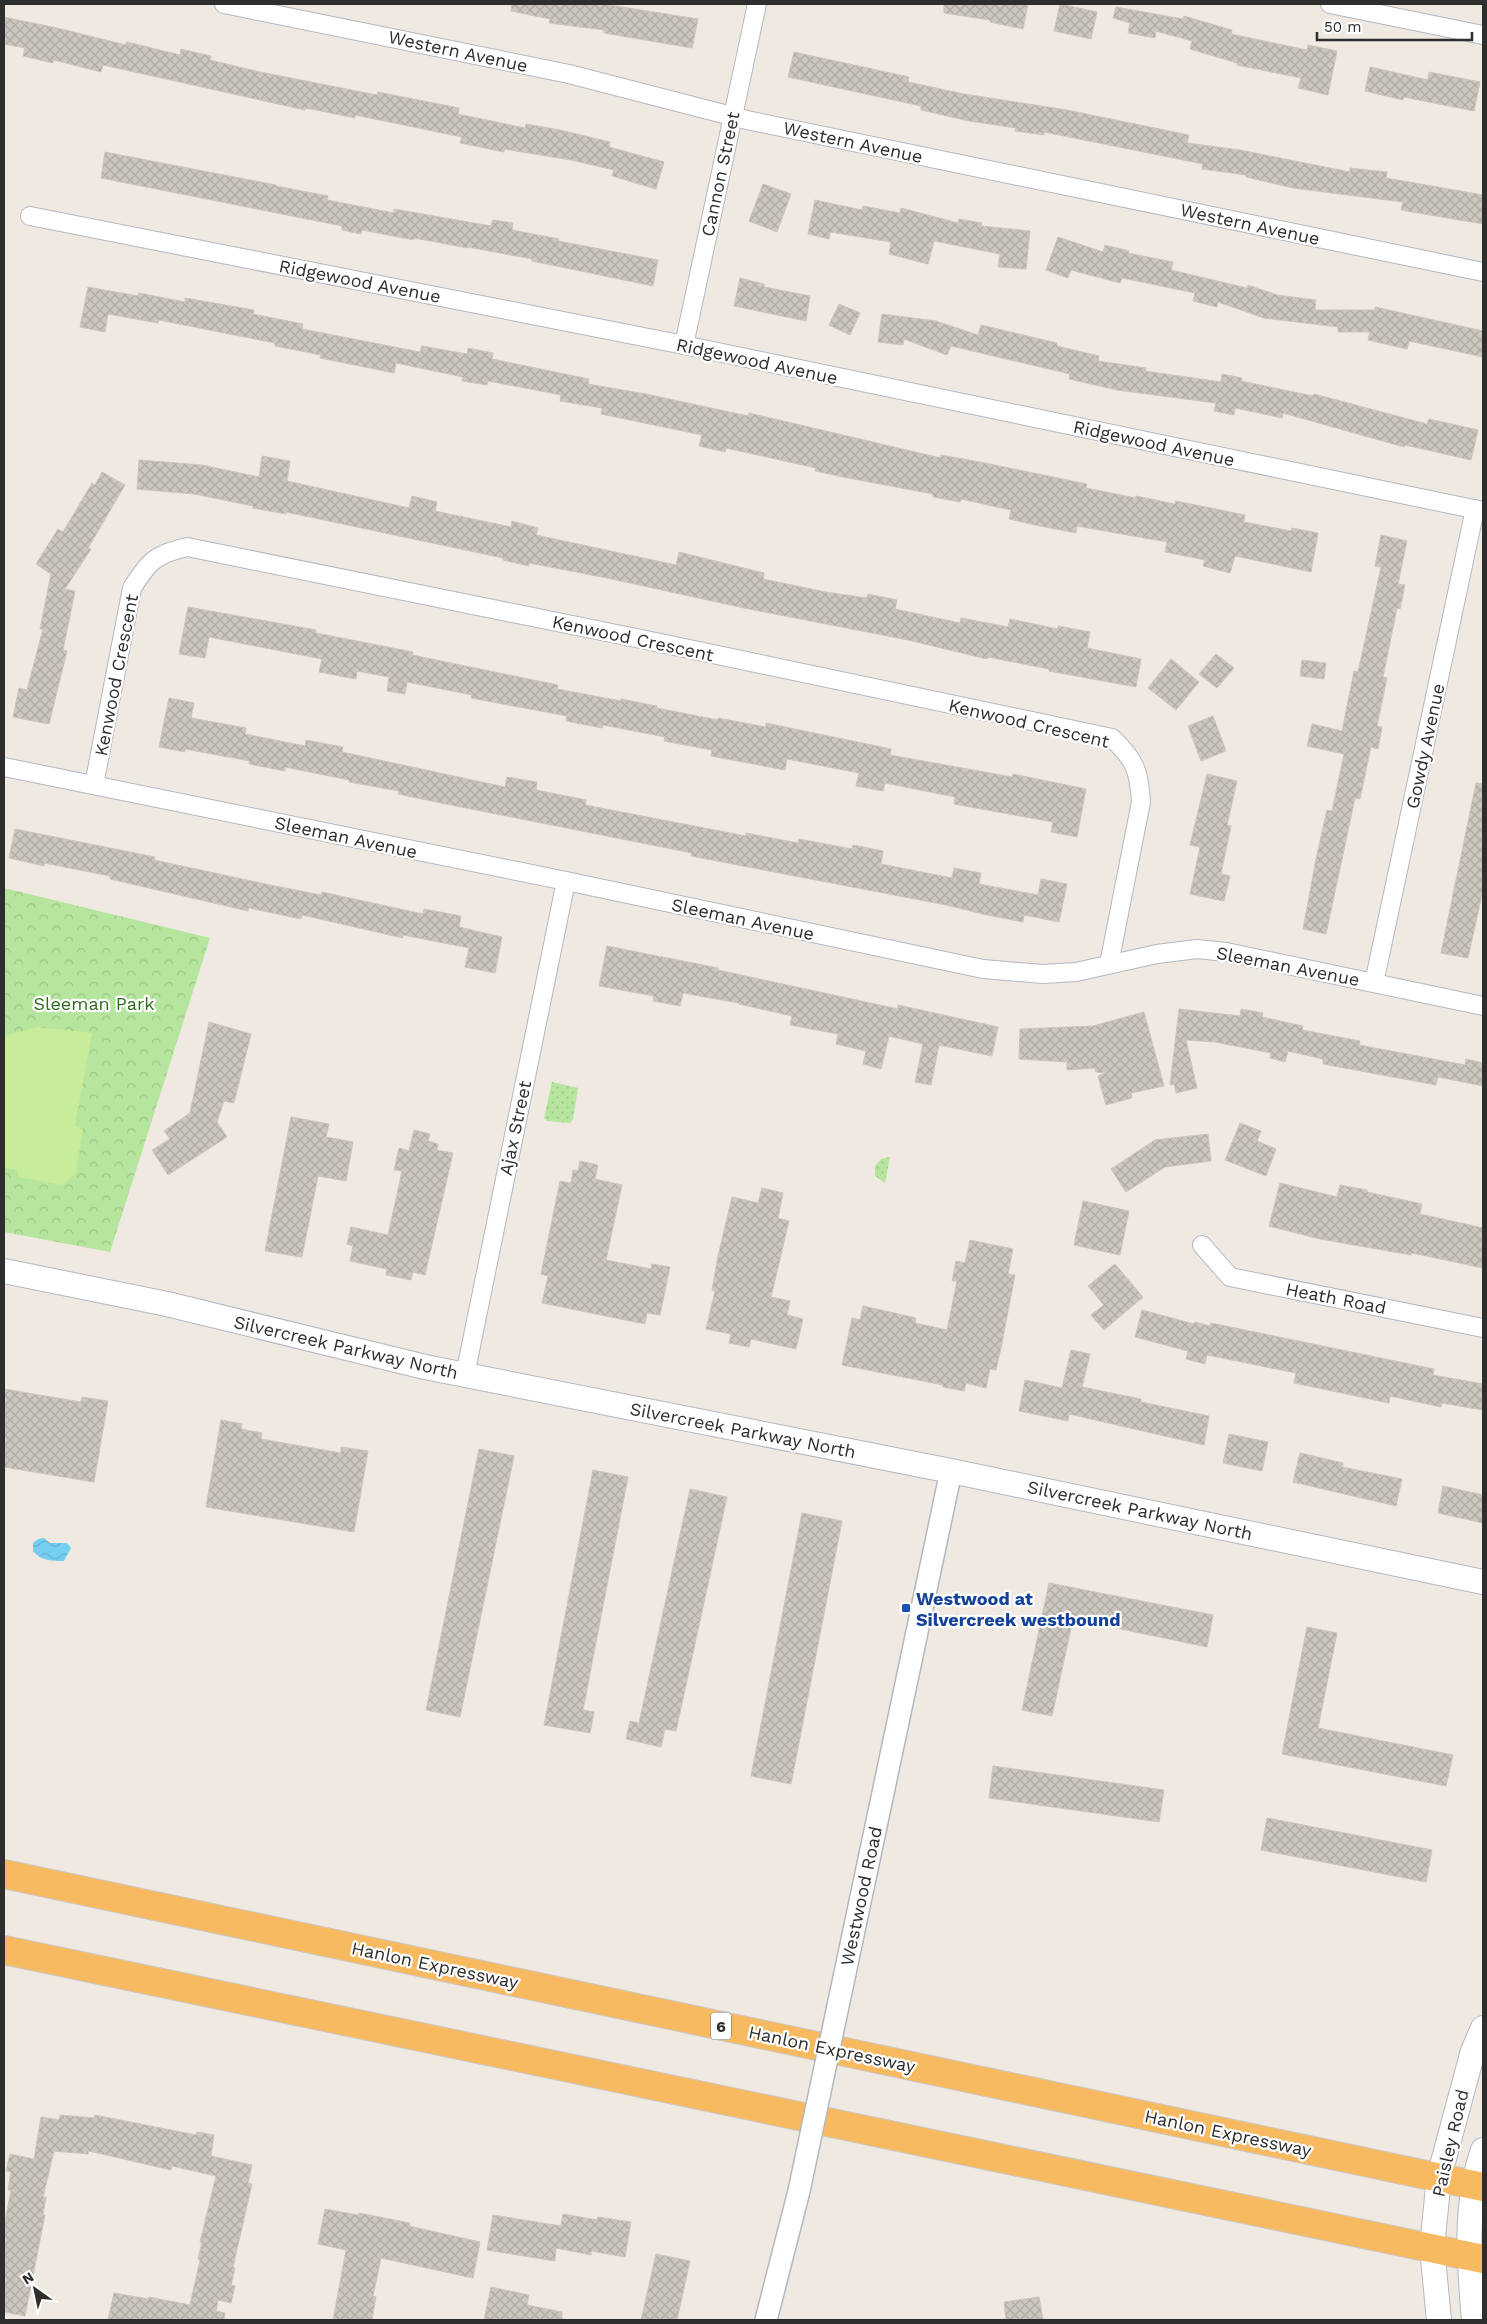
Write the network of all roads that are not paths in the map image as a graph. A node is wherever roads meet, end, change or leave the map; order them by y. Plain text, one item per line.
1 (224, 4) edge
2 (757, 4) edge
3 (1330, 4) edge
4 (1483, 35) edge
5 (733, 117) junction
6 (30, 216) dead end
7 (1483, 272) edge
8 (684, 345) junction
9 (1479, 510) edge
10 (4, 767) edge
11 (94, 785) junction
12 (566, 882) junction
13 (1110, 964) junction
14 (1374, 983) junction
15 (1483, 1006) edge
16 (1202, 1245) dead end
17 (4, 1270) edge
18 (1483, 1328) edge
19 (465, 1374) junction
20 (952, 1471) junction
21 (1483, 1582) edge
22 (4, 1874) edge
23 (4, 1950) edge
24 (1483, 2028) edge
25 (1483, 2150) edge
26 (1438, 2177) junction
27 (1479, 2186) edge
28 (1432, 2248) junction
29 (1476, 2258) edge
30 (766, 2320) edge
31 (1439, 2320) edge
32 (1474, 2320) edge

1 - 5 street, Western Avenue
2 - 5 street, Cannon Street
3 - 4 street
5 - 7 street, Western Avenue
5 - 8 street, Cannon Street
6 - 8 street, Ridgewood Avenue
8 - 9 street, Ridgewood Avenue
9 - 14 street, Gowdy Avenue
10 - 11 street, Sleeman Avenue
11 - 12 street, Sleeman Avenue
11 - 13 street, Kenwood Crescent
12 - 13 street, Sleeman Avenue
12 - 19 street, Ajax Street
13 - 14 street, Sleeman Avenue
14 - 15 street, Sleeman Avenue
16 - 18 street, Heath Road
17 - 19 main road, Silvercreek Parkway North
19 - 20 main road, Silvercreek Parkway North
20 - 21 main road, Silvercreek Parkway North
20 - 30 street, Westwood Road, bridge
22 - 26 highway, Hanlon Expressway / 6
23 - 28 highway
24 - 26 main road, Paisley Road
25 - 27 main road, Paisley Road
26 - 27 highway, Hanlon Expressway / 6
26 - 28 main road, Paisley Road
27 - 29 main road, Paisley Road
28 - 29 highway
28 - 31 main road, Paisley Road
29 - 32 main road, Paisley Road

